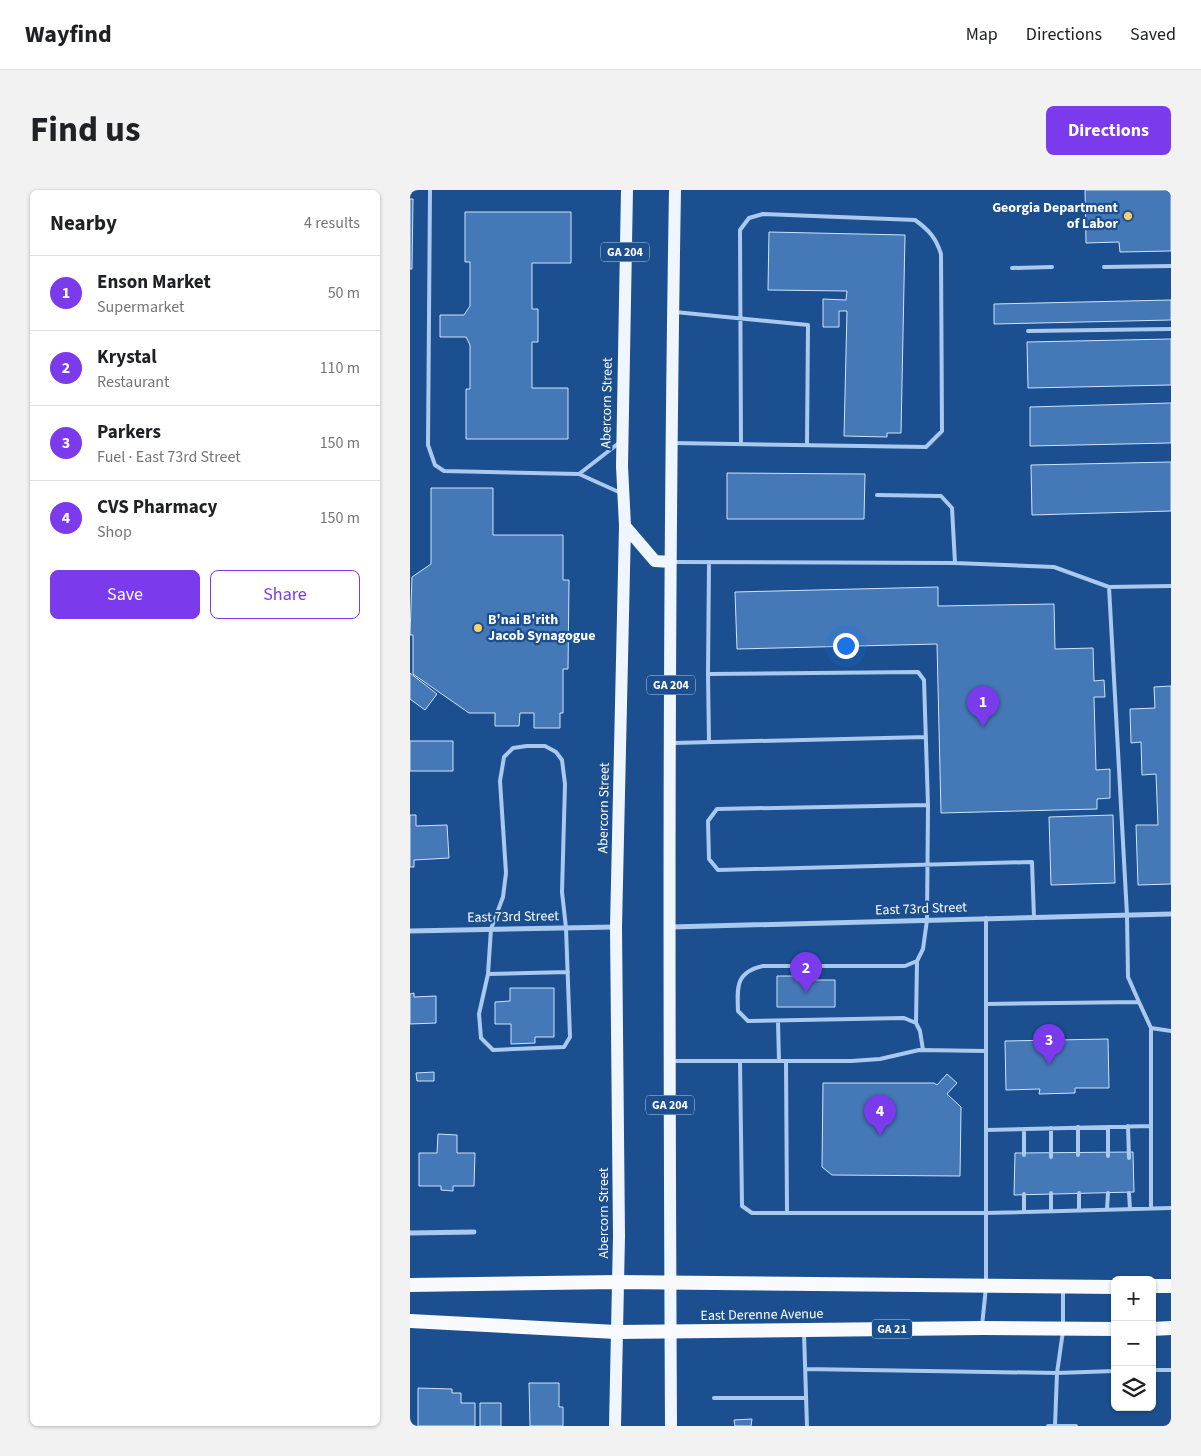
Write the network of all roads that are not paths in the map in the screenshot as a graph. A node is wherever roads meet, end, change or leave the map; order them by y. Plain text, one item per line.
1 (430, 190) edge
2 (627, 190) edge
3 (674, 190) edge
4 (1171, 266) edge
5 (1052, 267) dead end
6 (1104, 267) dead end
7 (1012, 268) dead end
8 (673, 311) junction
9 (740, 318) junction
10 (1171, 329) edge
11 (1028, 331) dead end
12 (622, 442) junction
13 (671, 443) junction
14 (741, 444) junction
15 (807, 445) junction
16 (579, 474) junction
17 (623, 494) junction
18 (877, 495) dead end
19 (625, 526) junction
20 (671, 562) junction
21 (709, 562) junction
22 (955, 563) junction
23 (1171, 586) edge
24 (1109, 587) junction
25 (708, 674) junction
26 (926, 737) junction
27 (709, 742) junction
28 (671, 743) junction
29 (928, 805) junction
30 (928, 864) junction
31 (1171, 914) edge
32 (1127, 916) junction
33 (986, 918) junction
34 (1034, 918) junction
35 (927, 920) junction
36 (616, 927) junction
37 (671, 927) junction
38 (566, 928) junction
39 (491, 929) junction
40 (410, 930) edge
41 (917, 961) junction
42 (568, 972) junction
43 (488, 974) junction
44 (1139, 1002) junction
45 (987, 1004) junction
46 (778, 1021) junction
47 (916, 1023) junction
48 (1151, 1028) junction
49 (1171, 1031) edge
50 (923, 1050) junction
51 (986, 1051) junction
52 (670, 1061) junction
53 (740, 1061) junction
54 (779, 1061) junction
55 (786, 1061) junction
56 (1128, 1126) junction
57 (1150, 1126) junction
58 (1078, 1127) junction
59 (1108, 1127) junction
60 (1051, 1128) junction
61 (1024, 1129) junction
62 (987, 1130) junction
63 (1024, 1155) dead end
64 (1078, 1155) dead end
65 (1108, 1156) dead end
66 (1051, 1157) dead end
67 (1129, 1158) dead end
68 (1051, 1193) dead end
69 (1079, 1193) dead end
70 (1108, 1193) dead end
71 (1129, 1193) dead end
72 (1024, 1194) dead end
73 (1151, 1208) junction
74 (1171, 1208) edge
75 (1107, 1209) junction
76 (1130, 1209) junction
77 (1079, 1210) junction
78 (1051, 1211) junction
79 (787, 1212) junction
80 (1024, 1212) junction
81 (986, 1213) junction
82 (474, 1232) dead end
83 (410, 1233) edge
84 (618, 1282) junction
85 (669, 1283) junction
86 (410, 1285) edge
87 (1111, 1286) edge
88 (1156, 1286) edge
89 (1171, 1286) edge
90 (986, 1287) junction
91 (1064, 1287) junction
92 (410, 1321) edge
93 (982, 1328) junction
94 (1156, 1328) edge
95 (1171, 1328) edge
96 (1111, 1329) edge
97 (804, 1330) junction
98 (1063, 1330) junction
99 (616, 1332) junction
100 (670, 1332) junction
101 (805, 1370) junction
102 (1156, 1370) edge
103 (1171, 1370) edge
104 (1111, 1371) edge
105 (1057, 1373) junction
106 (714, 1398) dead end
107 (806, 1398) junction
108 (615, 1426) edge
109 (671, 1426) edge
110 (807, 1426) edge
111 (1048, 1426) edge
112 (1055, 1426) edge
113 (1076, 1426) edge

1 - 16 lane
2 - 12 main road, Abercorn Street / GA 204
3 - 8 main road, GA 204
4 - 6 lane
5 - 7 lane
8 - 9 lane
8 - 13 main road, GA 204
9 - 14 lane
9 - 15 lane
9 - 15 lane
10 - 11 lane
12 - 16 lane
12 - 17 main road, Abercorn Street / GA 204
13 - 14 lane
13 - 20 main road, GA 204
14 - 15 lane
16 - 17 lane
17 - 19 main road, Abercorn Street / GA 204
18 - 22 lane
19 - 20 main road
19 - 36 main road, Abercorn Street / GA 204
20 - 21 lane
20 - 28 main road, GA 204
21 - 22 lane
21 - 25 lane
22 - 24 lane
23 - 24 lane
24 - 32 lane
25 - 26 lane
25 - 27 lane
26 - 27 lane
26 - 29 lane
27 - 28 lane
28 - 37 main road, GA 204
29 - 30 lane
29 - 30 lane
30 - 34 lane
30 - 35 lane
31 - 32 street, East 73rd Street
32 - 34 street, East 73rd Street
32 - 44 lane
33 - 34 street, East 73rd Street
33 - 35 street, East 73rd Street
33 - 45 lane
35 - 37 street, East 73rd Street
35 - 41 lane
36 - 38 street, East 73rd Street
36 - 84 main road, Abercorn Street / GA 204
37 - 52 main road, GA 204
38 - 39 street, East 73rd Street
38 - 39 lane
38 - 42 lane
39 - 40 street, East 73rd Street
39 - 43 lane
41 - 46 lane
41 - 47 lane
42 - 43 lane
42 - 43 lane
44 - 45 lane
44 - 48 lane
45 - 51 lane
46 - 47 lane
46 - 54 lane
47 - 50 lane
48 - 49 lane
48 - 57 lane
50 - 51 lane
50 - 55 lane
51 - 62 lane
52 - 53 lane
52 - 85 main road, GA 204
53 - 54 lane
53 - 79 lane
54 - 55 lane
55 - 79 lane
56 - 57 lane
56 - 59 lane
56 - 67 lane
57 - 73 lane
58 - 59 lane
58 - 60 lane
58 - 64 lane
59 - 65 lane
60 - 61 lane
60 - 66 lane
61 - 62 lane
61 - 63 lane
62 - 81 lane
68 - 78 lane
69 - 77 lane
70 - 75 lane
71 - 76 lane
72 - 80 lane
73 - 74 lane
73 - 76 lane
75 - 76 lane
75 - 77 lane
77 - 78 lane
78 - 80 lane
79 - 81 lane
80 - 81 lane
81 - 90 lane
82 - 83 street
84 - 85 highway
84 - 86 highway
84 - 99 main road, Abercorn Street / GA 204
85 - 90 highway
85 - 100 main road, GA 204
87 - 91 highway
88 - 89 highway
90 - 91 highway
90 - 93 lane
91 - 98 lane
92 - 99 highway, East Derenne Avenue
93 - 97 highway, East Derenne Avenue / GA 21
93 - 98 highway, East Derenne Avenue / GA 21
94 - 95 highway
96 - 98 highway, East Derenne Avenue / GA 21
97 - 100 highway, East Derenne Avenue / GA 21
97 - 101 lane
98 - 105 lane
99 - 100 highway, East Derenne Avenue / GA 21
99 - 108 main road, Abercorn Street
100 - 109 main road
101 - 105 lane
101 - 107 lane
102 - 103 lane
104 - 105 lane
105 - 112 lane
106 - 107 lane
107 - 110 lane
111 - 112 lane
112 - 113 lane

